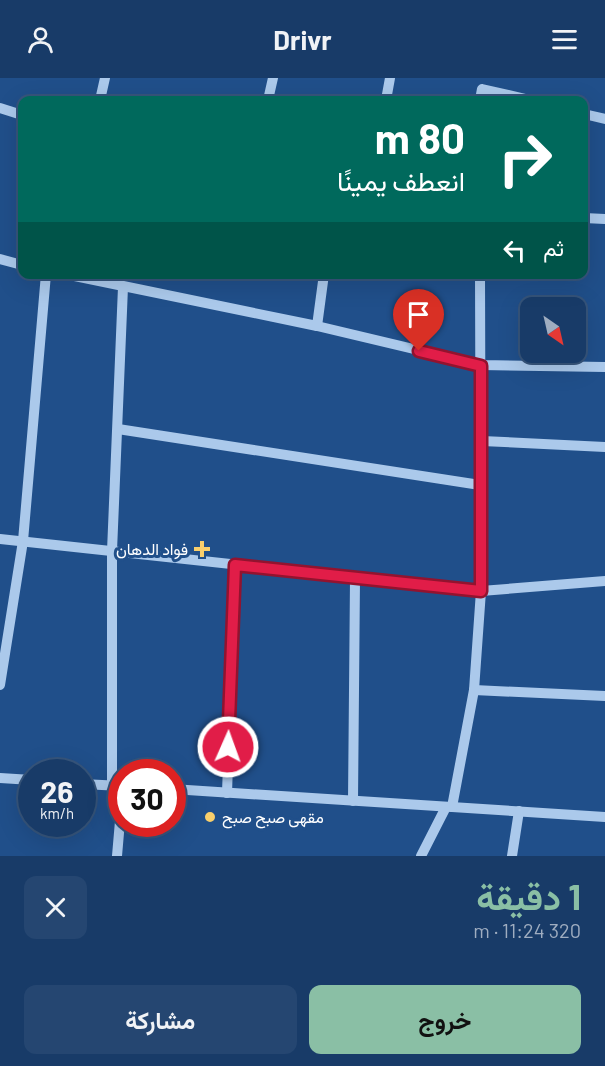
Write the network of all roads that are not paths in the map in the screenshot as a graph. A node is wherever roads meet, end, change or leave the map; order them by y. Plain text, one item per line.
1 (105, 78) edge
2 (273, 78) edge
3 (390, 78) edge
4 (101, 96) edge
5 (269, 96) edge
6 (387, 96) edge
7 (481, 96) edge
8 (514, 96) edge
9 (0, 108) edge
10 (18, 114) edge
11 (588, 115) edge
12 (605, 119) edge
13 (588, 218) edge
14 (605, 219) edge
15 (0, 259) edge
16 (18, 264) edge
17 (46, 279) edge
18 (87, 279) edge
19 (323, 279) edge
20 (480, 279) edge
21 (123, 287) junction
22 (317, 326) junction
23 (481, 366) junction
24 (605, 367) edge
25 (118, 429) junction
26 (482, 441) junction
27 (605, 447) edge
28 (480, 485) junction
29 (0, 539) edge
30 (23, 541) junction
31 (112, 551) junction
32 (235, 565) junction
33 (355, 579) junction
34 (605, 581) edge
35 (481, 591) junction
36 (0, 685) edge
37 (474, 690) junction
38 (605, 696) edge
39 (116, 759) edge
40 (0, 778) edge
41 (18, 779) edge
42 (186, 790) edge
43 (226, 793) junction
44 (353, 801) junction
45 (449, 807) junction
46 (519, 811) junction
47 (605, 817) edge
48 (119, 837) edge
49 (117, 856) edge
50 (420, 856) edge
51 (512, 856) edge

1 - 4 street
2 - 5 street
3 - 6 street
7 - 8 street
9 - 10 street
11 - 12 street
13 - 14 street
15 - 16 street
17 - 30 street
18 - 21 street
19 - 22 street
20 - 23 street
21 - 22 street
21 - 25 street
22 - 23 street
23 - 24 street
23 - 26 street
25 - 28 street
25 - 31 street
26 - 27 street
26 - 28 street
28 - 35 street
29 - 30 street
30 - 31 street
30 - 36 street
31 - 32 street
31 - 39 street
32 - 33 street
32 - 43 street
33 - 35 street
33 - 44 street
34 - 35 street
35 - 37 street
37 - 38 street
37 - 45 street
40 - 41 street
42 - 43 street
43 - 44 street
44 - 45 street
45 - 46 street
45 - 50 street
46 - 47 street
46 - 51 street
48 - 49 street

